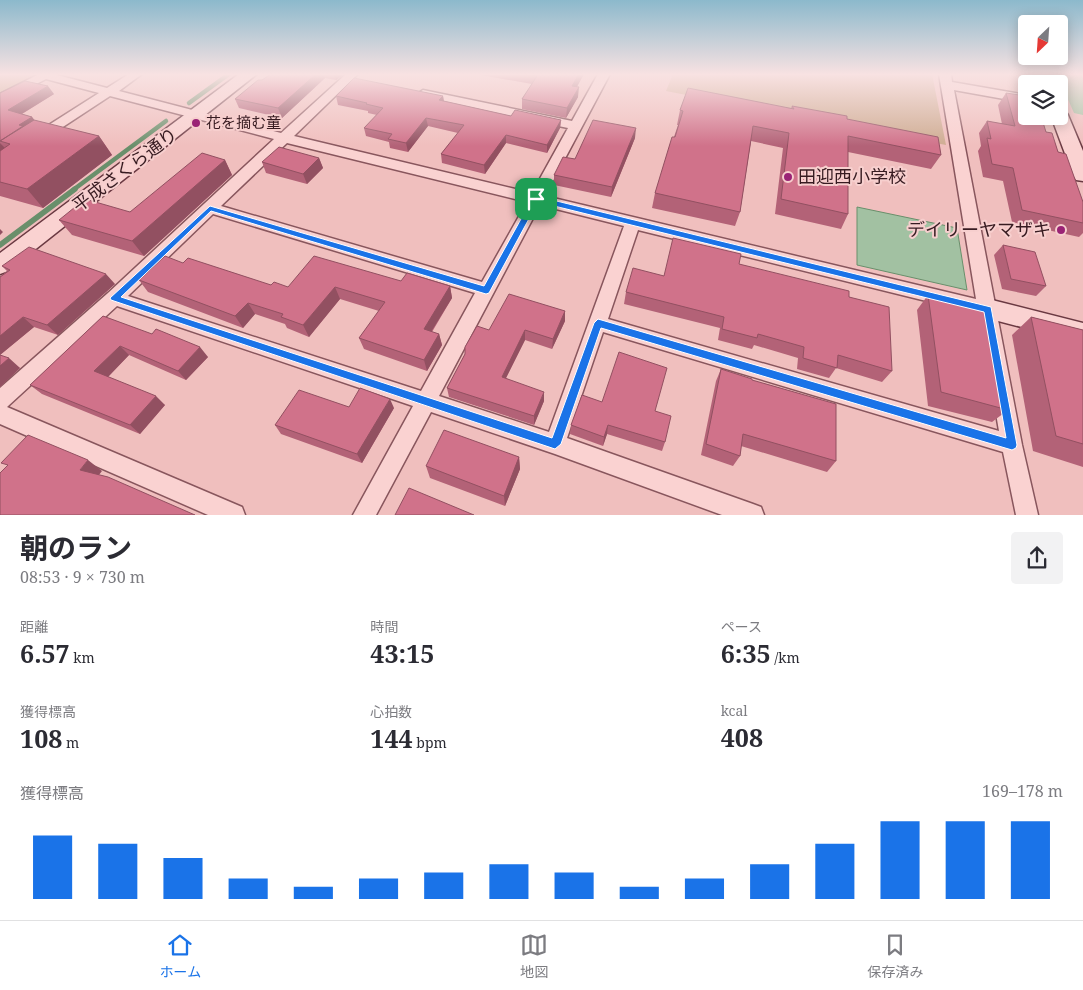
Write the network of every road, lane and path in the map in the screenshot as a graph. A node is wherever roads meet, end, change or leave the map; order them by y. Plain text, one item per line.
1 (99, 98) edge
2 (131, 98) edge
3 (218, 98) edge
4 (327, 98) edge
5 (443, 98) edge
6 (591, 98) edge
7 (949, 98) edge
8 (196, 115) junction
9 (1063, 125) edge
10 (575, 126) junction
11 (285, 138) junction
12 (0, 162) edge
13 (1083, 175) edge
14 (536, 199) junction
15 (210, 208) junction
16 (633, 222) junction
17 (0, 265) edge
18 (486, 290) junction
19 (114, 298) junction
20 (988, 309) junction
21 (598, 323) junction
22 (1083, 333) edge
23 (0, 401) edge
24 (425, 402) junction
25 (0, 414) edge
26 (555, 444) junction
27 (1012, 445) junction
28 (234, 515) edge
29 (364, 515) edge
30 (753, 515) edge
31 (1027, 515) edge

1 - 12 street
2 - 8 street
3 - 8 street, 平成さくら通り
4 - 11 street
5 - 10 street
6 - 10 street
7 - 20 street
8 - 11 street
8 - 17 street, 平成さくら通り
9 - 13 street
10 - 14 street
11 - 14 street
11 - 15 street
14 - 16 street
14 - 18 street
15 - 18 street
15 - 19 street
16 - 20 street
16 - 21 street
18 - 24 street
19 - 23 street
19 - 24 street
20 - 22 street
20 - 27 street
21 - 26 street
21 - 27 street
24 - 26 street
24 - 29 street
25 - 28 street
26 - 30 street
27 - 31 street

